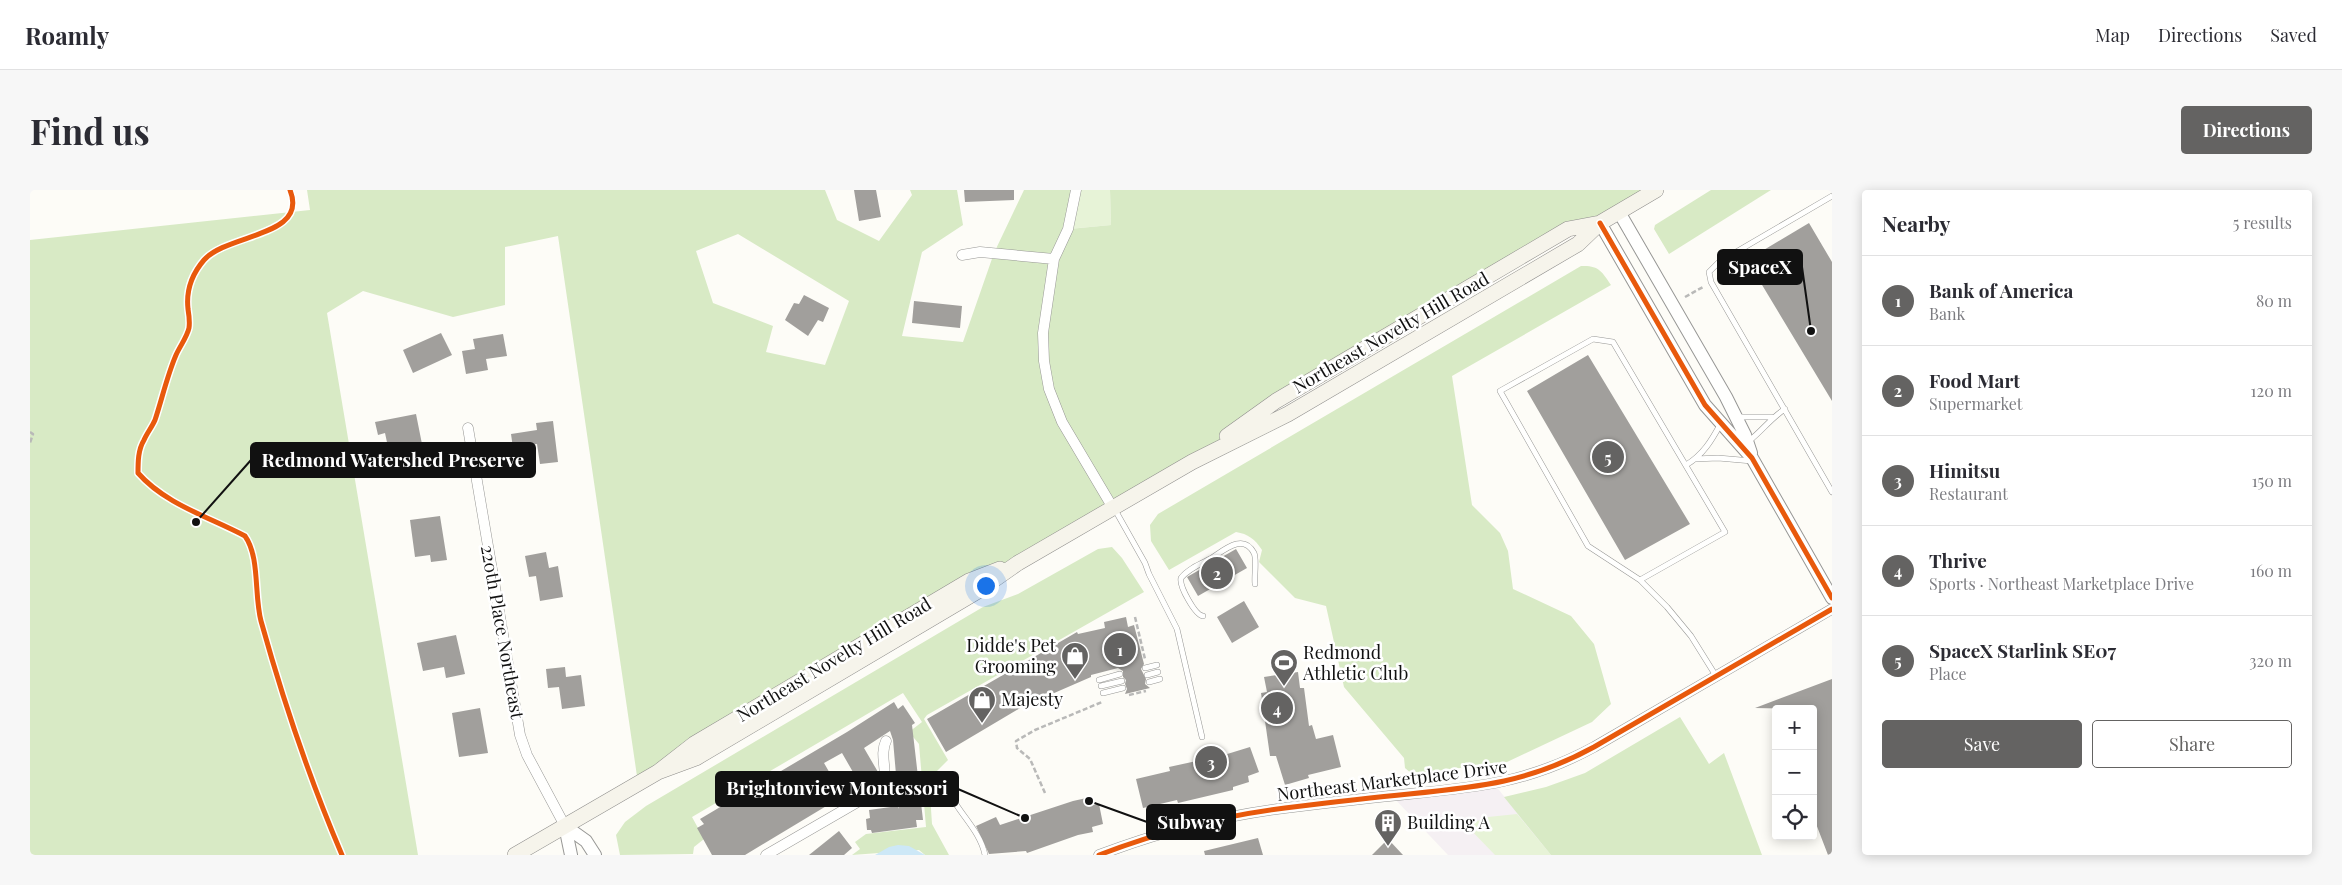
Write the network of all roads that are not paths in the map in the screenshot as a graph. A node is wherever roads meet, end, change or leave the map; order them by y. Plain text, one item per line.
1 (1076, 190) edge
2 (1656, 190) edge
3 (1832, 196) edge
4 (1619, 212) junction
5 (1600, 223) junction
6 (962, 255) dead end
7 (1054, 259) junction
8 (1785, 409) junction
9 (1772, 416) junction
10 (1736, 417) junction
11 (1721, 423) junction
12 (468, 428) dead end
13 (1747, 442) junction
14 (1696, 460) junction
15 (1754, 460) junction
16 (1686, 465) junction
17 (1832, 492) edge
18 (1113, 508) junction
19 (1640, 580) junction
20 (1255, 584) dead end
21 (1832, 598) edge
22 (1832, 609) edge
23 (1203, 616) dead end
24 (1157, 665) dead end
25 (1146, 668) road end
26 (1158, 672) dead end
27 (1120, 674) dead end
28 (1147, 675) dead end
29 (1716, 676) junction
30 (1160, 679) dead end
31 (1099, 680) dead end
32 (1122, 681) dead end
33 (1150, 681) road end
34 (1101, 686) dead end
35 (1123, 688) dead end
36 (1103, 693) dead end
37 (1202, 737) dead end
38 (886, 741) dead end
39 (954, 800) dead end
40 (565, 826) junction
41 (515, 855) edge
42 (572, 855) edge
43 (595, 855) edge
44 (766, 855) edge
45 (985, 855) edge
46 (1099, 855) edge

1 - 7 street
2 - 4 main road, Northeast Novelty Hill Road
3 - 8 lane
4 - 5 main road, Northeast Novelty Hill Road
4 - 10 street
5 - 11 street
5 - 18 main road, Northeast Novelty Hill Road
6 - 7 street
7 - 18 street
8 - 9 lane
8 - 17 lane
9 - 10 lane
9 - 13 lane
10 - 13 street
11 - 14 lane
11 - 15 street
12 - 40 street, 220th Place Northeast
13 - 15 street
14 - 15 lane
14 - 16 lane
15 - 21 street
16 - 19 lane
16 - 19 lane
18 - 37 lane
18 - 40 main road, Northeast Novelty Hill Road
19 - 29 lane
20 - 23 lane
22 - 29 street, Northeast Marketplace Drive
24 - 25 lane
26 - 28 lane
27 - 31 lane
29 - 46 street, Northeast Marketplace Drive
30 - 33 lane
32 - 34 lane
35 - 36 lane
38 - 44 street
39 - 45 lane
40 - 41 main road, Northeast Novelty Hill Road
40 - 42 street
40 - 43 street

